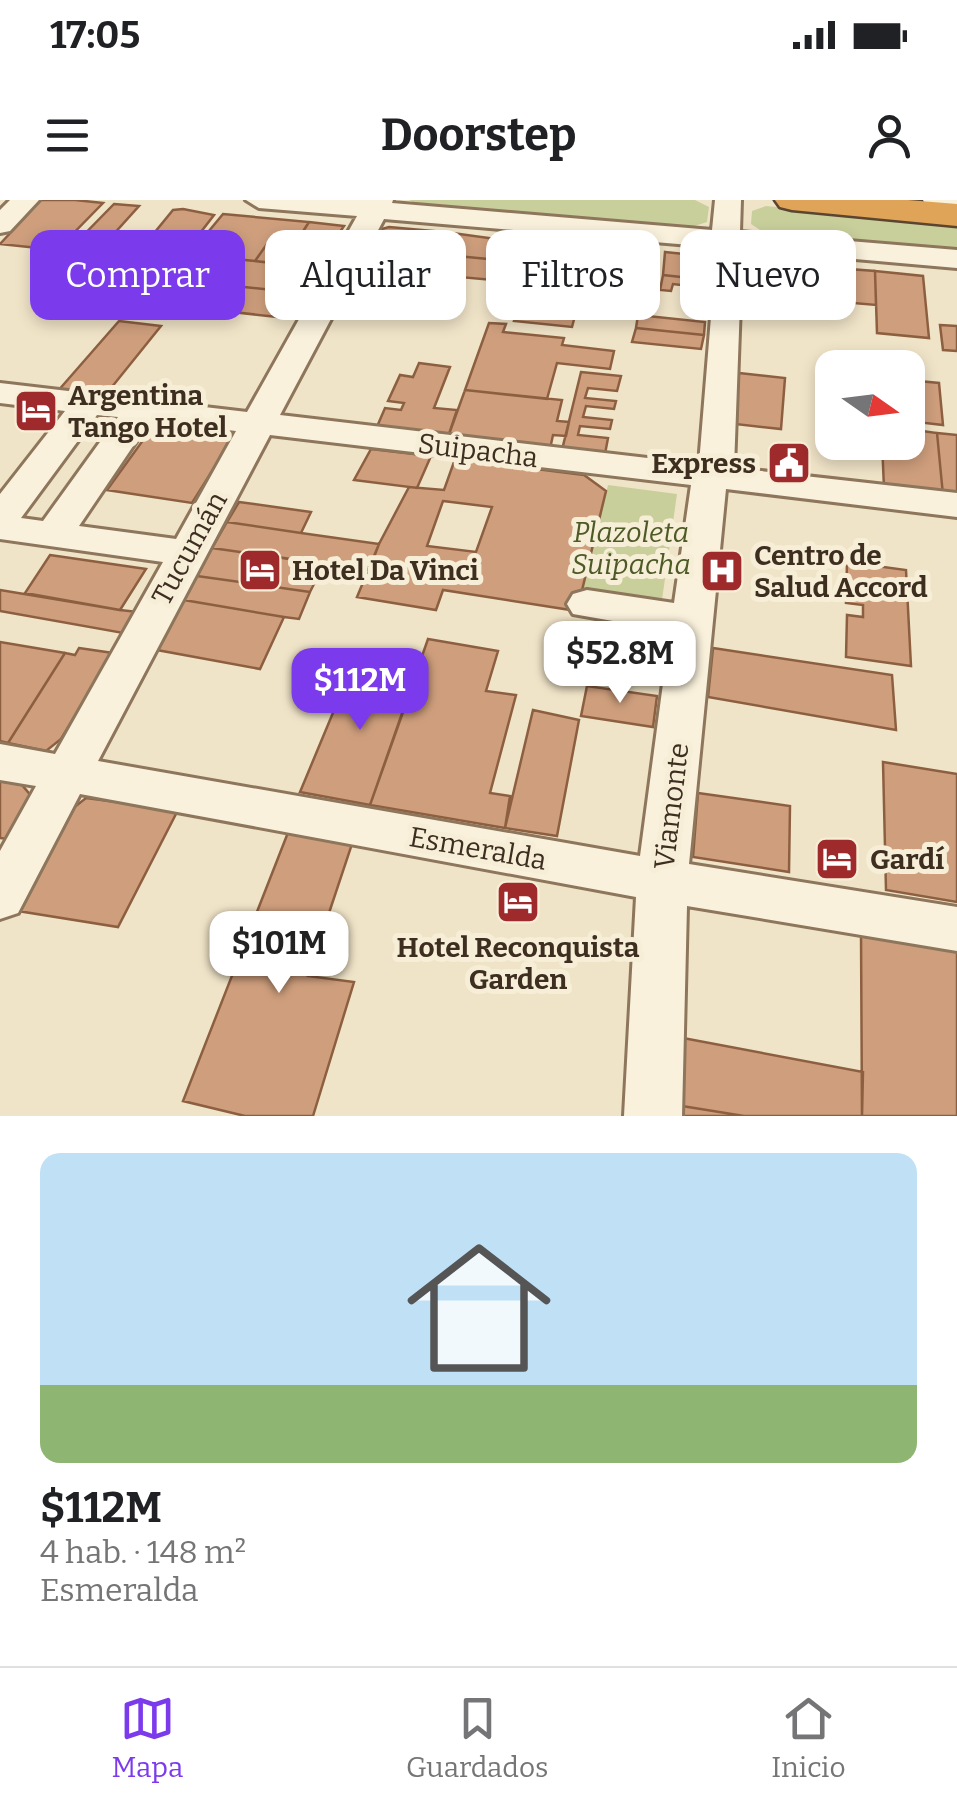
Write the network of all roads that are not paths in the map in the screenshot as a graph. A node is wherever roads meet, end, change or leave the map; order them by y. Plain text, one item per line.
1 (26, 200) edge
2 (259, 200) edge
3 (792, 200) edge
4 (936, 200) edge
5 (957, 202) edge
6 (377, 206) edge
7 (957, 215) edge
8 (727, 220) edge
9 (0, 225) edge
10 (957, 259) edge
11 (0, 393) edge
12 (88, 404) junction
13 (140, 410) junction
14 (257, 425) junction
15 (712, 477) junction
16 (957, 505) edge
17 (6, 515) edge
18 (63, 520) junction
19 (186, 553) junction
20 (588, 604) dead end
21 (694, 620) junction
22 (0, 762) edge
23 (65, 773) junction
24 (662, 881) junction
25 (0, 898) edge
26 (957, 929) edge
27 (653, 1116) edge

1 - 9 street
2 - 6 street
3 - 7 highway
4 - 5 street
6 - 8 street
6 - 14 street, Tucumán
8 - 10 street
8 - 15 street, Viamonte
11 - 12 street, Suipacha
12 - 13 street, Suipacha
12 - 17 street
13 - 14 street, Suipacha
13 - 18 street
14 - 15 street, Suipacha
14 - 19 street, Tucumán
15 - 16 street, Suipacha
15 - 21 street, Viamonte
17 - 18 street
18 - 19 street
19 - 23 street, Tucumán
20 - 21 street
21 - 24 street, Viamonte
22 - 23 street, Esmeralda
23 - 24 street, Esmeralda
23 - 25 street, Tucumán
24 - 26 street, Esmeralda
24 - 27 street, Viamonte

